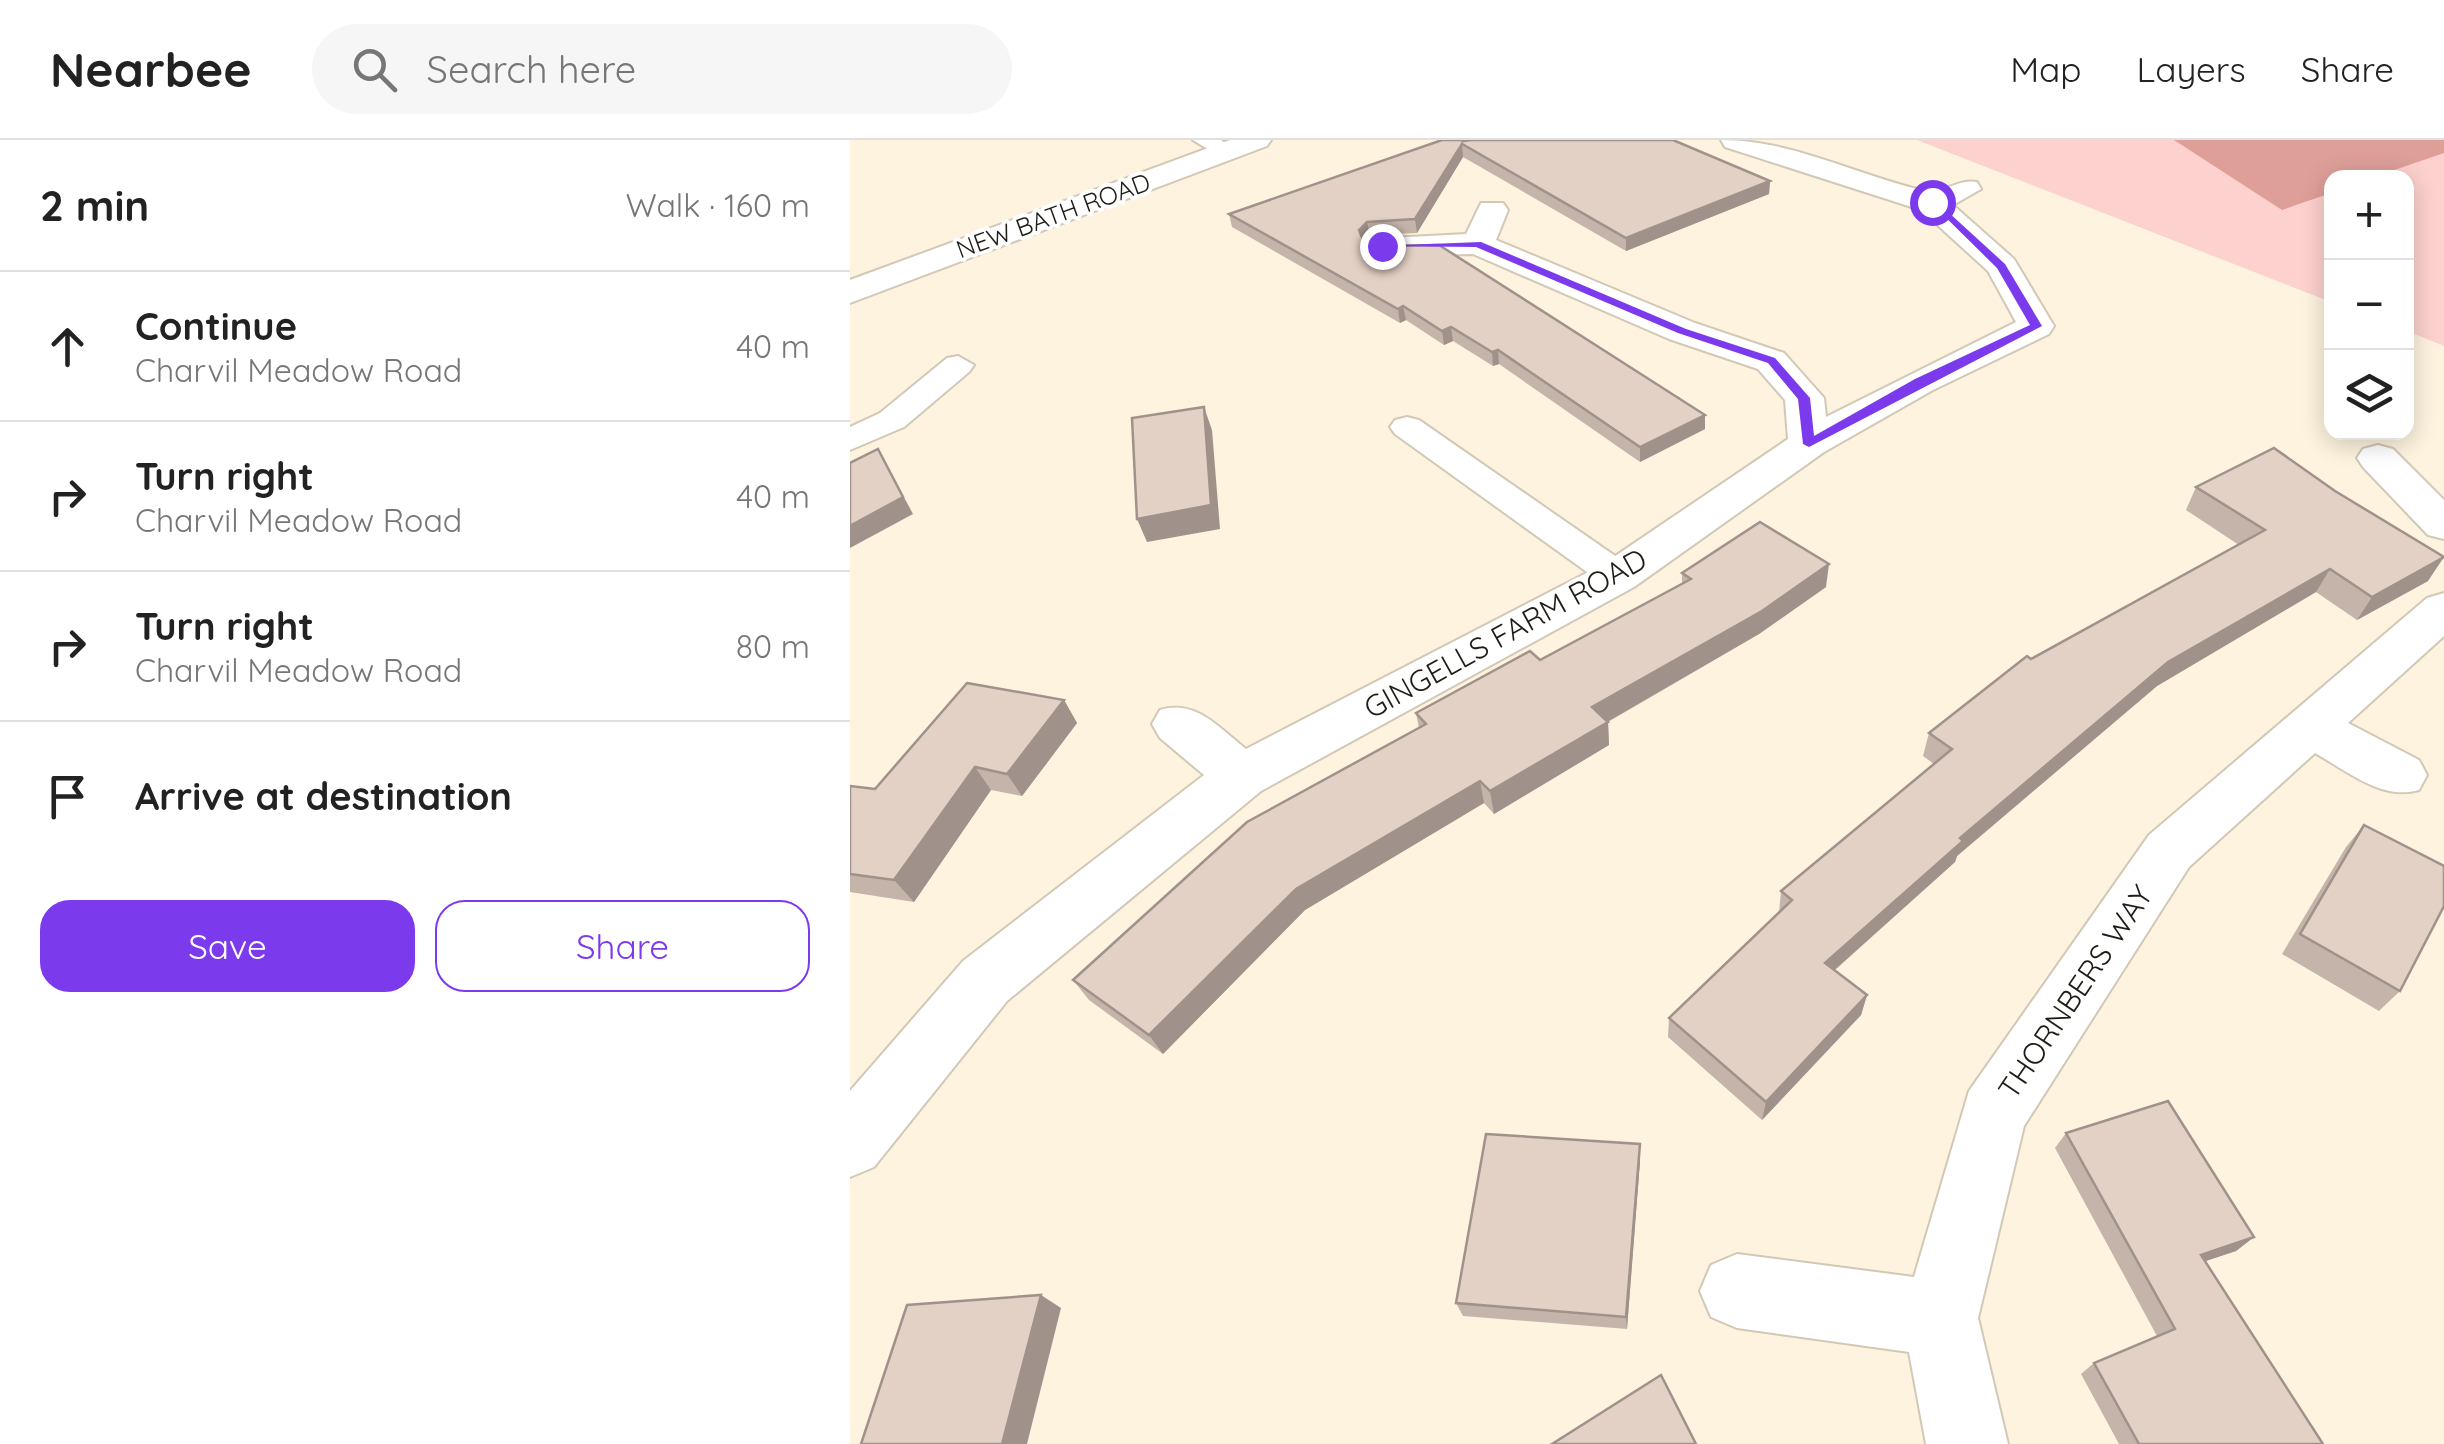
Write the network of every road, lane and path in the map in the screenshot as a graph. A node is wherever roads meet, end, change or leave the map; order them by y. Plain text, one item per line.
1 (1257, 140) edge
2 (1735, 141) edge
3 (1214, 146) edge
4 (1492, 210) dead end
5 (1478, 244) junction
6 (1382, 246) edge
7 (850, 292) edge
8 (958, 366) dead end
9 (1407, 427) dead end
10 (850, 440) edge
11 (1809, 444) junction
12 (2378, 458) dead end
13 (2444, 525) edge
14 (1618, 576) junction
15 (2444, 609) edge
16 (1178, 724) dead end
17 (2310, 727) junction
18 (2400, 775) dead end
19 (1242, 776) junction
20 (850, 1143) edge
21 (1737, 1291) dead end
22 (1940, 1318) junction
23 (1967, 1444) edge

1 - 3 street, NEW BATH ROAD
2 - 11 street, GINGELLS FARM ROAD
3 - 7 street, NEW BATH ROAD
4 - 5 street
5 - 6 street
5 - 11 street
8 - 10 lane
9 - 14 lane
11 - 14 street, GINGELLS FARM ROAD
12 - 13 street
14 - 19 street, GINGELLS FARM ROAD
15 - 17 street, THORNBERS WAY
16 - 19 street
17 - 18 street
17 - 22 street, THORNBERS WAY
19 - 20 street, GINGELLS FARM ROAD
21 - 22 street
22 - 23 street, THORNBERS WAY

